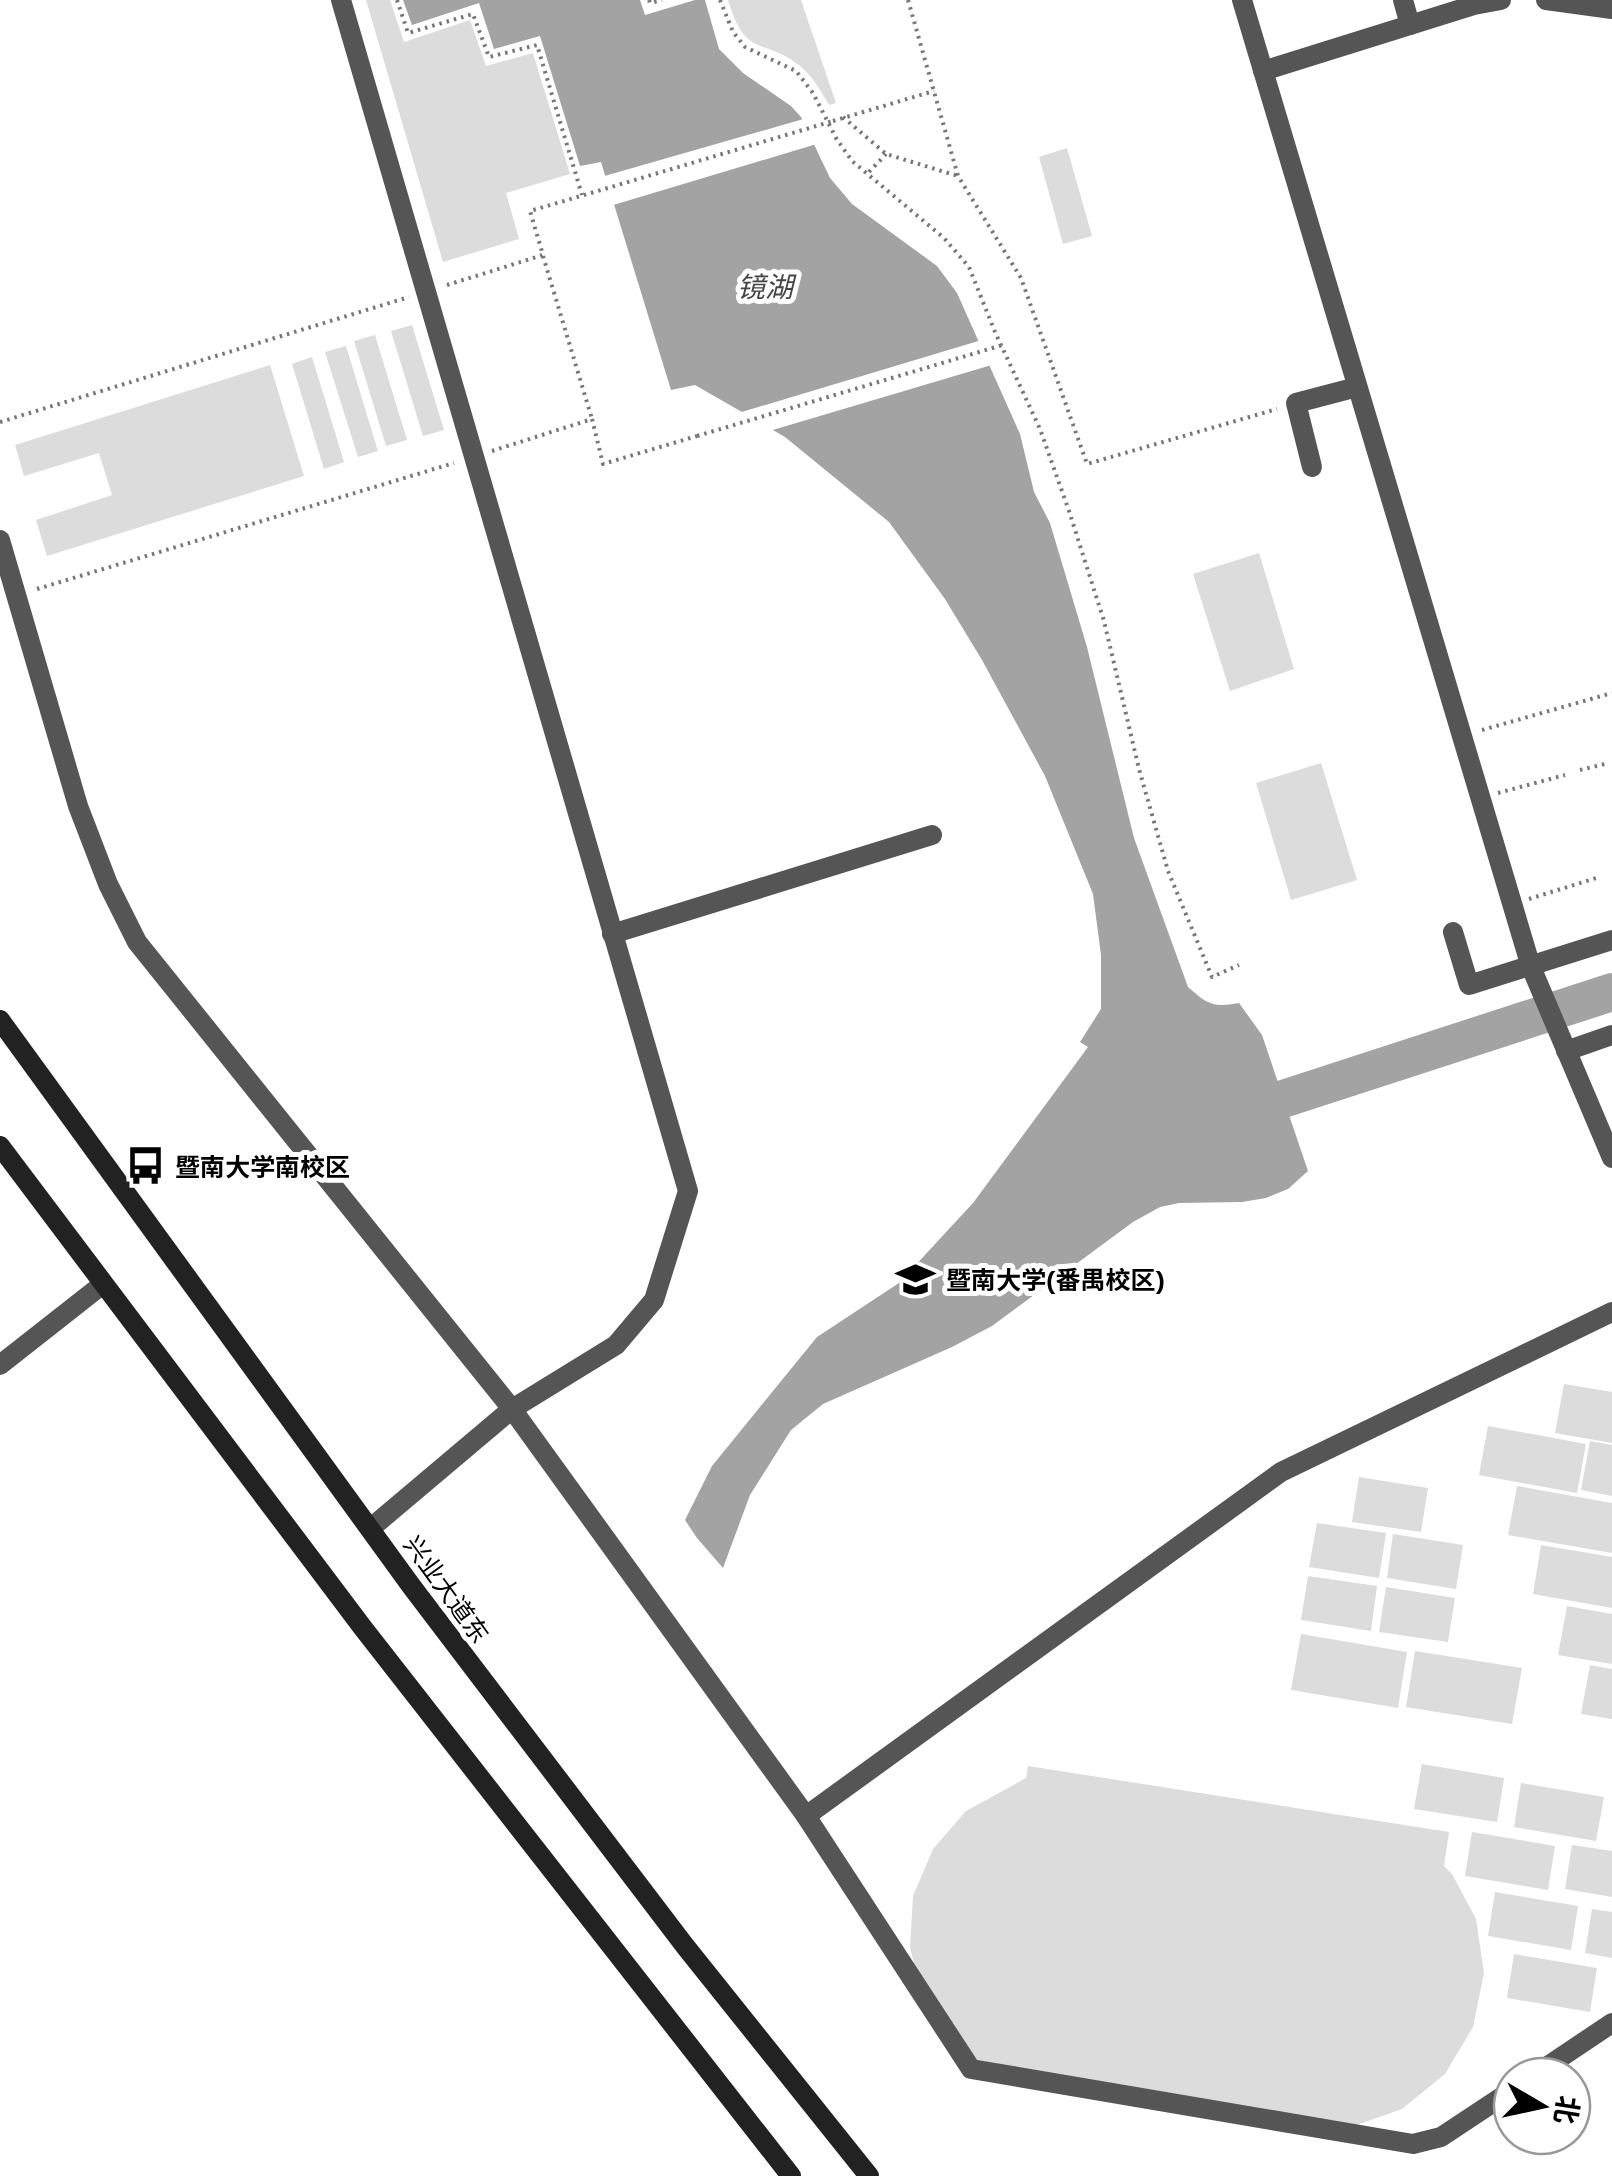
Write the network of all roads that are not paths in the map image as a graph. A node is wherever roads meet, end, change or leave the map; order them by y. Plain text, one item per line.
1 (341, 0) edge
2 (1242, 0) edge
3 (1403, 0) edge
4 (1501, 0) edge
5 (1546, 0) edge
6 (1612, 9) edge
7 (1410, 25) junction
8 (1263, 71) junction
9 (1358, 387) junction
10 (1312, 467) dead end
11 (0, 540) edge
12 (22, 617) junction
13 (0, 624) edge
14 (932, 835) dead end
15 (1454, 932) dead end
16 (612, 934) junction
17 (1612, 940) edge
18 (1534, 977) junction
19 (0, 1020) edge
20 (1612, 1035) edge
21 (1566, 1051) junction
22 (0, 1146) edge
23 (1612, 1158) edge
24 (104, 1284) junction
25 (1612, 1312) edge
26 (0, 1364) edge
27 (512, 1410) junction
28 (371, 1528) junction
29 (806, 1816) junction
30 (1612, 2023) edge
31 (1563, 2056) edge
32 (1492, 2103) edge
33 (791, 2176) edge
34 (870, 2176) edge

1 - 16 street
2 - 8 street
3 - 7 street
4 - 7 street
5 - 6 street
7 - 8 street
8 - 9 street
9 - 10 street
9 - 18 street
11 - 12 street
12 - 13 street
12 - 27 street
14 - 16 street
15 - 18 street
16 - 27 street
17 - 18 street
18 - 21 street
19 - 28 main road, 兴业大道东
20 - 21 street
21 - 23 street
22 - 24 main road
24 - 26 street
24 - 33 main road
25 - 29 street
27 - 28 street
27 - 29 street
28 - 34 main road, 兴业大道东
29 - 32 street
30 - 31 street

